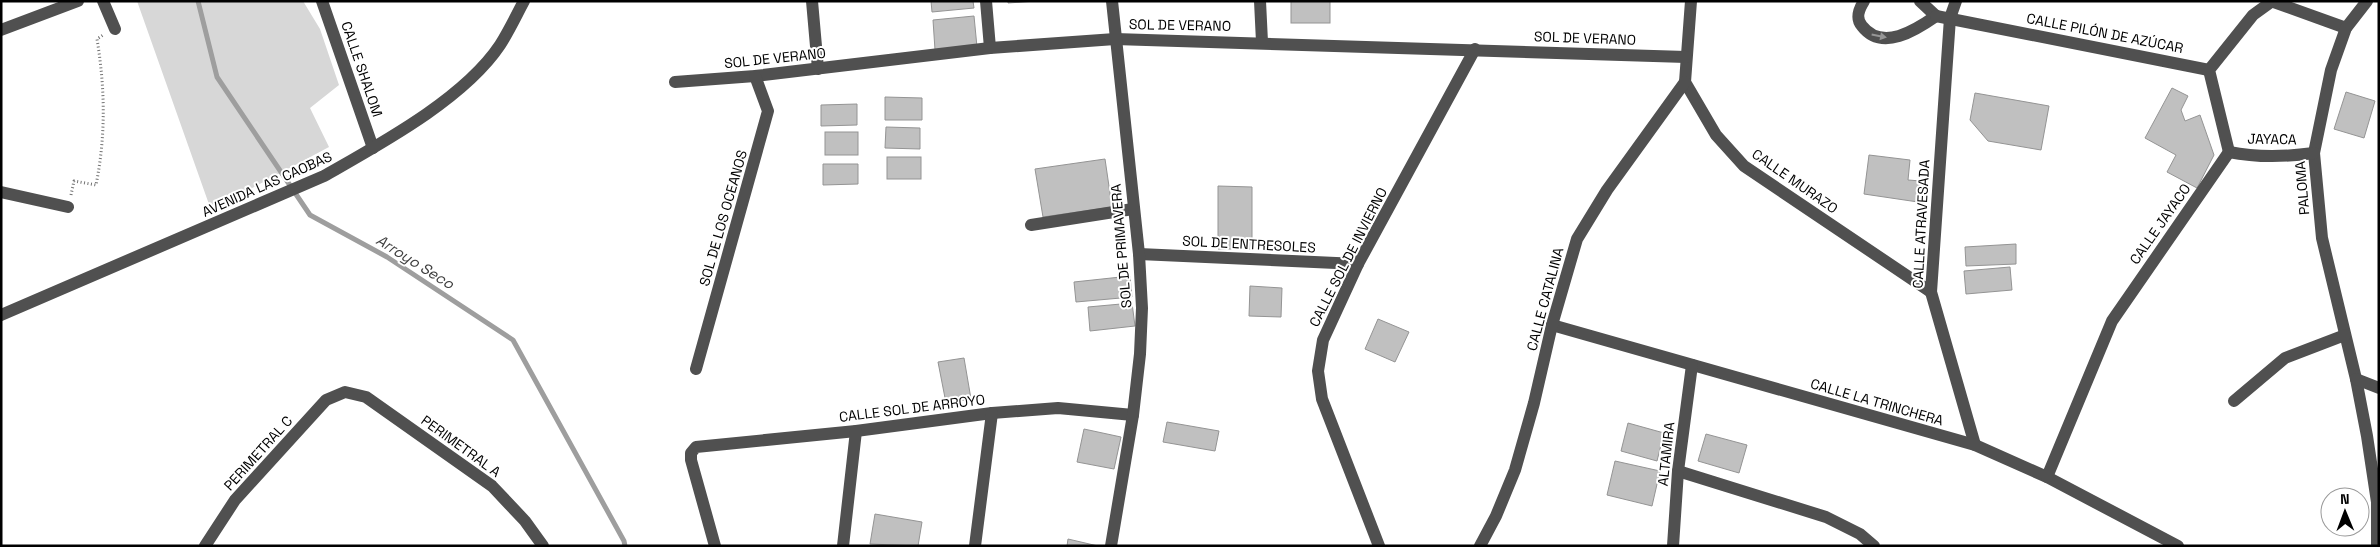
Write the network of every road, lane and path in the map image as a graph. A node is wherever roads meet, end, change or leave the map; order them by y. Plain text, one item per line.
1 (78, 1) edge
2 (103, 1) edge
3 (322, 1) edge
4 (524, 1) edge
5 (812, 1) edge
6 (986, 1) edge
7 (1112, 1) edge
8 (1260, 1) edge
9 (1691, 1) edge
10 (1864, 1) edge
11 (1920, 1) edge
12 (1956, 1) edge
13 (2271, 1) edge
14 (2367, 1) edge
15 (1936, 16) junction
16 (1950, 18) junction
17 (2346, 28) junction
18 (115, 29) joint
19 (1, 30) edge
20 (1115, 39) junction
21 (1262, 42) junction
22 (990, 48) junction
23 (1475, 49) junction
24 (1686, 57) junction
25 (818, 69) junction
26 (2209, 70) junction
27 (755, 76) junction
28 (675, 82) dead end
29 (1685, 82) junction
30 (373, 148) junction
31 (2229, 152) junction
32 (2314, 153) junction
33 (1, 192) edge
34 (68, 208) joint
35 (1133, 209) junction
36 (1031, 225) dead end
37 (1139, 254) junction
38 (1358, 264) junction
39 (1930, 292) junction
40 (1, 315) edge
41 (1552, 325) junction
42 (2345, 335) junction
43 (1692, 365) junction
44 (696, 369) dead end
45 (2356, 379) junction
46 (2379, 388) edge
47 (345, 392) joint
48 (2234, 401) dead end
49 (992, 413) junction
50 (1133, 415) junction
51 (856, 431) junction
52 (1974, 444) junction
53 (1678, 472) junction
54 (2048, 478) junction
55 (839, 545) edge
56 (205, 546) edge
57 (543, 546) edge
58 (715, 546) edge
59 (975, 546) edge
60 (1111, 546) edge
61 (1379, 546) edge
62 (1480, 546) edge
63 (1673, 546) edge
64 (1874, 546) edge
65 (2178, 546) edge
66 (2377, 546) edge

1 - 19 street
2 - 18 street
3 - 30 street, CALLE SHALOM
4 - 30 street, AVENIDA LAS CAOBAS
5 - 25 street
6 - 22 street
7 - 20 street, SOL DE PRIMAVERA
8 - 21 street
9 - 24 street
10 -> 15 street
11 - 15 street
12 - 16 street, CALLE ATRAVESADA
13 - 17 street
13 - 26 street
14 - 17 street, PALOMA
15 - 16 street, CALLE PILÓN DE AZÚCAR
16 - 26 street, CALLE PILÓN DE AZÚCAR
16 - 39 street, CALLE ATRAVESADA
17 - 32 street, PALOMA
18 - 34 path
20 - 21 street, SOL DE VERANO
20 - 22 street, SOL DE VERANO
20 - 35 street, SOL DE PRIMAVERA
21 - 23 street, SOL DE VERANO
22 - 25 street, SOL DE VERANO
23 - 24 street, SOL DE VERANO
23 - 38 street, CALLE SOL DE INVIERNO
24 - 29 street
25 - 27 street, SOL DE VERANO
26 - 31 street
27 - 28 street, SOL DE VERANO
27 - 44 street, SOL DE LOS OCEANOS
29 - 39 street, CALLE MURAZO
29 - 41 street, CALLE CATALINA
30 - 40 street, AVENIDA LAS CAOBAS
31 - 32 street, JAYACA
31 - 54 street, CALLE JAYACO
32 - 42 street, PALOMA
33 - 34 street
35 - 36 street
35 - 37 street, SOL DE PRIMAVERA
37 - 38 street, SOL DE ENTRESOLES
37 - 50 street, SOL DE PRIMAVERA
38 - 61 street, CALLE SOL DE INVIERNO
39 - 52 street, CALLE ATRAVESADA
41 - 43 street, CALLE LA TRINCHERA
41 - 62 street, CALLE CATALINA
42 - 45 street, PALOMA
42 - 48 street
43 - 52 street, CALLE LA TRINCHERA
43 - 53 street, ALTAMIRA
45 - 46 street
45 - 66 street, PALOMA
47 - 56 street, PERIMETRAL C
47 - 57 street, PERIMETRAL A
49 - 50 street, CALLE SOL DE ARROYO
49 - 51 street, CALLE SOL DE ARROYO
49 - 59 street
50 - 60 street, SOL DE PRIMAVERA
51 - 55 street
51 - 58 street, CALLE SOL DE ARROYO
52 - 54 street, CALLE LA TRINCHERA
53 - 63 street, ALTAMIRA
53 - 64 street
54 - 65 street, CALLE LA TRINCHERA

